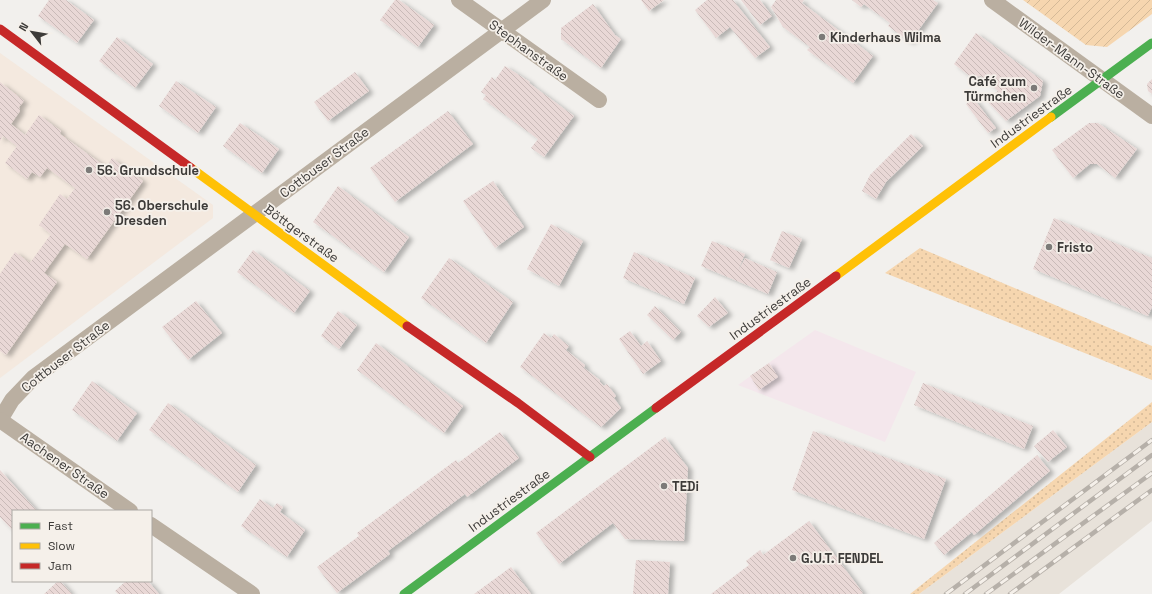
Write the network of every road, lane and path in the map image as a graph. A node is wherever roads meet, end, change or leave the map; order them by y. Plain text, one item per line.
1 (460, 0) edge
2 (543, 0) edge
3 (992, 0) edge
4 (0, 30) edge
5 (501, 30) junction
6 (1152, 43) edge
7 (1102, 80) junction
8 (599, 100) dead end
9 (1152, 116) edge
10 (254, 214) junction
11 (0, 420) edge
12 (590, 457) junction
13 (129, 510) edge
14 (152, 526) edge
15 (252, 594) edge
16 (404, 594) edge

1 - 5 street, Stephanstraße
2 - 5 street, Cottbuser Straße
3 - 7 street, Wilder-Mann-Straße
4 - 10 street, Böttgerstraße
5 - 8 street, Stephanstraße
5 - 10 street, Cottbuser Straße
6 - 7 street, Industriestraße
7 - 9 street, Wilder-Mann-Straße
7 - 12 street, Industriestraße
10 - 11 street, Cottbuser Straße
10 - 12 street, Böttgerstraße
11 - 13 street, Aachener Straße
12 - 16 street, Industriestraße
14 - 15 street

